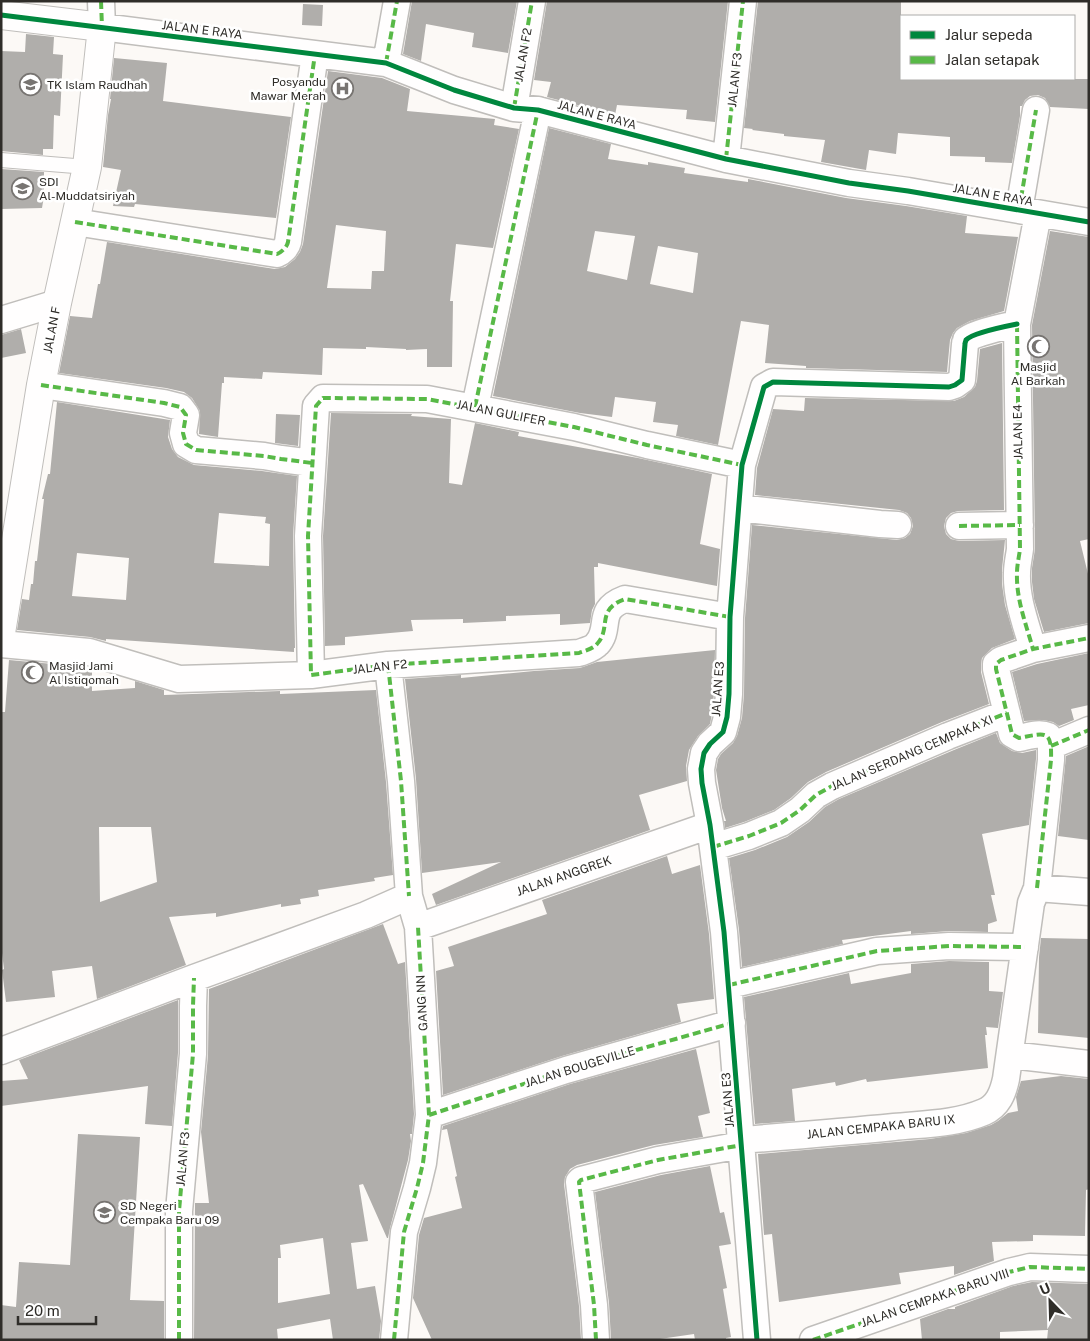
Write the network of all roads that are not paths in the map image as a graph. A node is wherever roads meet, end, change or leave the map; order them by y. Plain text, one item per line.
1 (397, 1) edge
2 (532, 1) edge
3 (743, 1) edge
4 (102, 14) edge
5 (1, 15) edge
6 (315, 54) junction
7 (386, 63) junction
8 (526, 109) junction
9 (1036, 110) dead end
10 (726, 159) junction
11 (1, 160) edge
12 (87, 167) junction
13 (1029, 212) junction
14 (76, 222) junction
15 (1089, 222) edge
16 (57, 303) junction
17 (1, 320) edge
18 (1017, 324) junction
19 (42, 385) junction
20 (475, 407) junction
21 (312, 463) junction
22 (742, 465) junction
23 (739, 508) junction
24 (898, 525) dead end
25 (1020, 525) junction
26 (960, 526) dead end
27 (730, 617) junction
28 (1, 633) edge
29 (1089, 638) edge
30 (1, 644) edge
31 (1033, 649) junction
32 (388, 665) junction
33 (311, 675) junction
34 (1007, 713) junction
35 (1089, 730) edge
36 (1051, 746) junction
37 (712, 836) junction
38 (1037, 888) junction
39 (1089, 892) edge
40 (408, 896) junction
41 (418, 927) junction
42 (1025, 947) junction
43 (194, 978) junction
44 (729, 985) junction
45 (732, 1023) junction
46 (1, 1051) edge
47 (1010, 1055) junction
48 (1089, 1064) edge
49 (429, 1114) junction
50 (742, 1142) junction
51 (1089, 1270) edge
52 (179, 1340) edge
53 (394, 1340) edge
54 (596, 1340) edge
55 (757, 1340) edge
56 (813, 1340) edge

1 - 7 street
2 - 8 street, JALAN F2
3 - 10 street, JALAN F3
4 - 5 street
4 - 6 street, JALAN E RAYA
4 - 12 street, JALAN F
6 - 7 street, JALAN E RAYA
6 - 14 street
7 - 8 street, JALAN E RAYA
8 - 10 street, JALAN E RAYA
8 - 20 street, JALAN F2
9 - 13 street, JALAN E4
10 - 13 street, JALAN E RAYA
11 - 12 lane
12 - 14 street, JALAN F
13 - 15 street, JALAN E RAYA
13 - 18 street, JALAN E4
14 - 16 street, JALAN F
16 - 17 street
16 - 19 street, JALAN F
18 - 22 street, JALAN E3
18 - 25 street, JALAN E4
19 - 21 street
19 - 28 street, JALAN F
20 - 21 street, JALAN GULIFER
20 - 22 street, JALAN GULIFER
21 - 33 street, JALAN GULIFER
22 - 23 street, JALAN E3
23 - 24 street
23 - 27 street, JALAN E3
25 - 26 street
25 - 31 street, JALAN E4
27 - 32 street, JALAN F2
27 - 37 street, JALAN E3
29 - 31 street
30 - 33 street, JALAN F2
31 - 34 street, JALAN SERDANG CEMPAKA XI
32 - 33 street, JALAN F2
32 - 40 street, GANG NN
34 - 36 street, JALAN SERDANG CEMPAKA XI
34 - 37 street, JALAN SERDANG CEMPAKA XI
35 - 36 street
36 - 38 street
37 - 41 street, JALAN ANGGREK
37 - 44 street, JALAN E3
38 - 39 street
38 - 42 street, JALAN CEMPAKA BARU IX
40 - 41 street, GANG NN
40 - 43 street
41 - 49 street, GANG NN
42 - 44 street
42 - 47 street, JALAN CEMPAKA BARU IX
43 - 46 street
43 - 52 street, JALAN F3
44 - 45 street, JALAN E3
45 - 49 street, JALAN BOUGEVILLE
45 - 50 street, JALAN E3
47 - 48 street
47 - 50 street, JALAN CEMPAKA BARU IX
49 - 53 street, GANG NN
50 - 54 street, JALAN CEMPAKA BARU IX
50 - 55 street, JALAN E3
51 - 56 street, JALAN CEMPAKA BARU VIII

